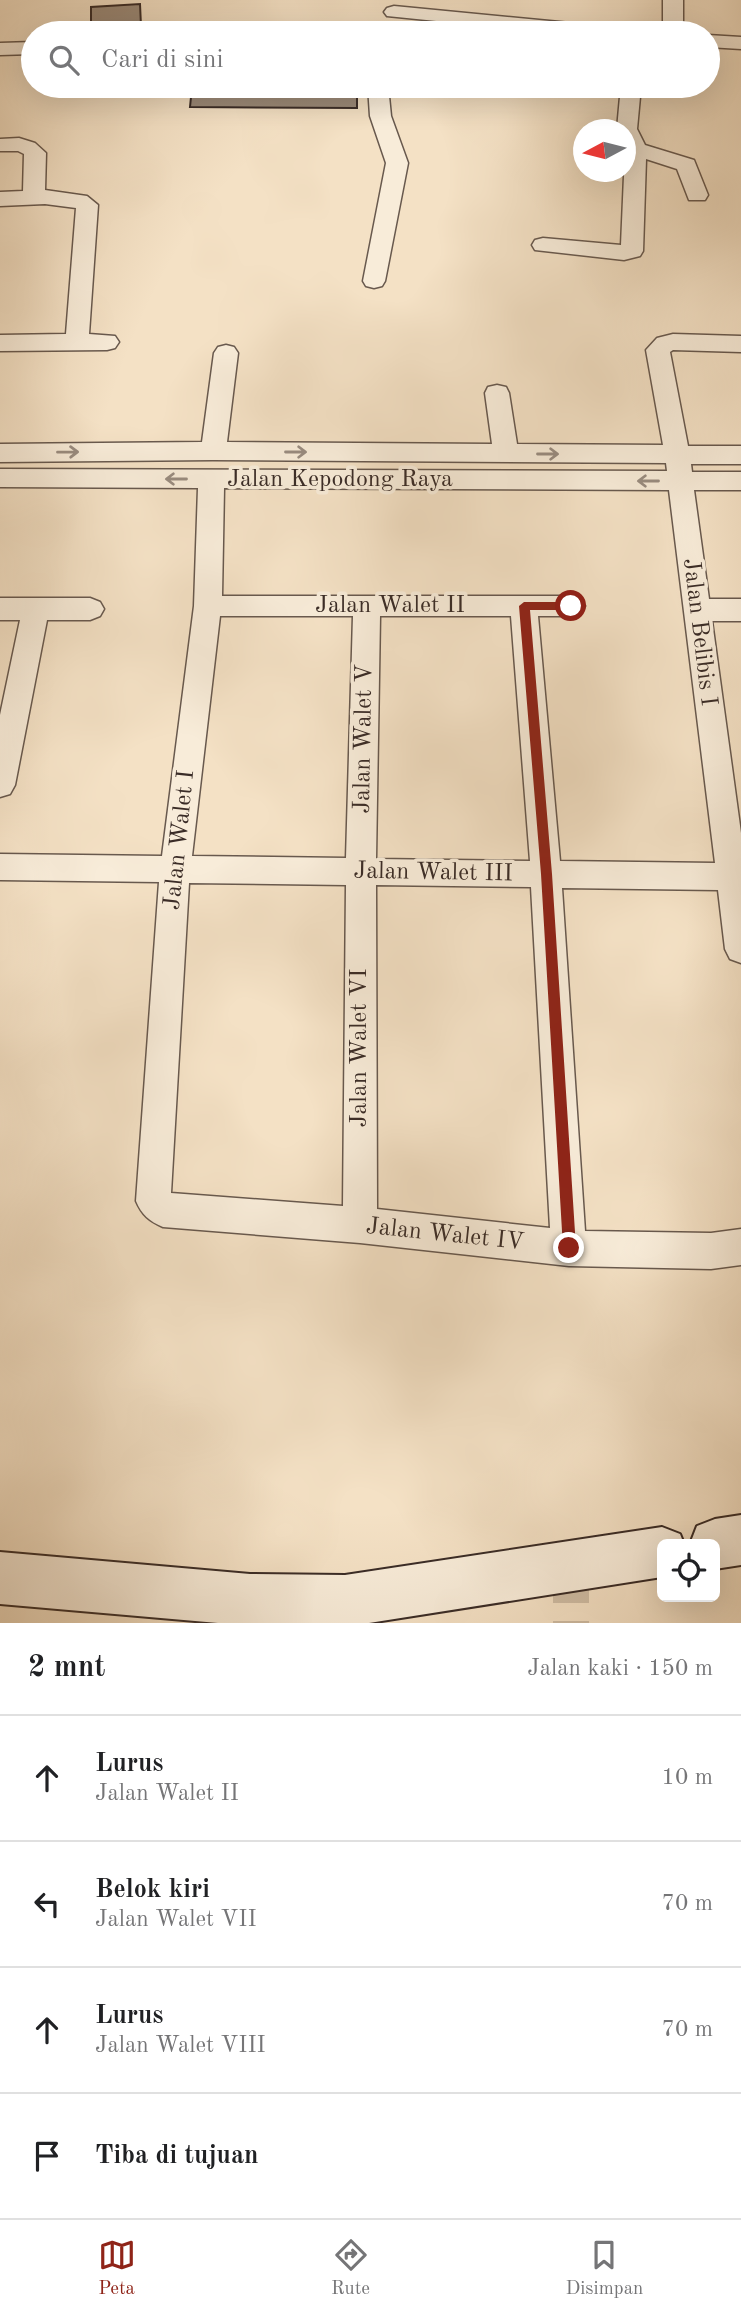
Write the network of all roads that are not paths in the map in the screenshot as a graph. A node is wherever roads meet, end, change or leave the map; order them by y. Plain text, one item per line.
1 (673, 0) edge
2 (393, 6) edge
3 (515, 21) edge
4 (673, 21) edge
5 (720, 42) edge
6 (741, 43) edge
7 (21, 48) edge
8 (0, 49) edge
9 (378, 98) edge
10 (630, 98) edge
11 (628, 119) edge
12 (0, 145) edge
13 (636, 149) edge
14 (635, 182) edge
15 (697, 195) dead end
16 (34, 197) junction
17 (0, 199) edge
18 (543, 245) dead end
19 (374, 281) dead end
20 (77, 342) junction
21 (107, 342) dead end
22 (0, 343) edge
23 (741, 344) edge
24 (226, 353) dead end
25 (497, 393) dead end
26 (213, 451) junction
27 (0, 453) edge
28 (506, 453) junction
29 (741, 455) edge
30 (678, 468) junction
31 (0, 478) edge
32 (211, 479) junction
33 (741, 481) edge
34 (208, 606) junction
35 (367, 606) junction
36 (524, 606) junction
37 (571, 606) dead end
38 (0, 609) edge
39 (36, 609) junction
40 (90, 610) dead end
41 (696, 610) junction
42 (741, 610) edge
43 (0, 785) edge
44 (0, 867) edge
45 (176, 870) junction
46 (361, 872) junction
47 (546, 874) junction
48 (737, 877) edge
49 (741, 949) edge
50 (153, 1201) joint
51 (360, 1225) junction
52 (741, 1247) edge
53 (569, 1248) junction
54 (741, 1540) edge
55 (720, 1543) edge
56 (657, 1553) edge
57 (0, 1578) edge

1 - 4 street
2 - 3 street
5 - 6 street
7 - 8 street
9 - 19 street
10 - 11 street
12 - 16 street
13 - 15 street
14 - 18 street
16 - 17 street
16 - 20 street
20 - 21 street
20 - 22 street
23 - 30 street, Jalan Belibis I
24 - 26 street
25 - 28 street
27 -> 26 street, Jalan Kepodong Raya
26 -> 28 street, Jalan Kepodong Raya
28 -> 30 street, Jalan Kepodong Raya
29 - 30 street, Jalan Kepodong Raya
30 -> 32 street, Jalan Kepodong Raya
30 - 33 street, Jalan Kepodong Raya
30 - 41 street, Jalan Belibis I
32 -> 31 street, Jalan Kepodong Raya
32 - 34 street, Jalan Walet I
34 - 35 street, Jalan Walet II
34 - 45 street, Jalan Walet I
35 - 36 street, Jalan Walet II
35 - 46 street, Jalan Walet V
36 - 37 street, Jalan Walet II
36 - 47 street
38 - 39 street
39 - 40 street
39 - 43 street
41 - 42 street
41 - 48 street, Jalan Belibis I
44 - 45 street, Jalan Walet III
45 - 46 street, Jalan Walet III
45 - 50 street, Jalan Walet I
46 - 47 street, Jalan Walet III
46 - 51 street, Jalan Walet VI
47 - 48 street, Jalan Walet III
47 - 53 street
48 - 49 street, Jalan Belibis I
50 - 51 street, Jalan Walet IV
51 - 53 street, Jalan Walet IV
52 - 53 street, Jalan Walet IV
54 - 55 street
56 - 57 street

